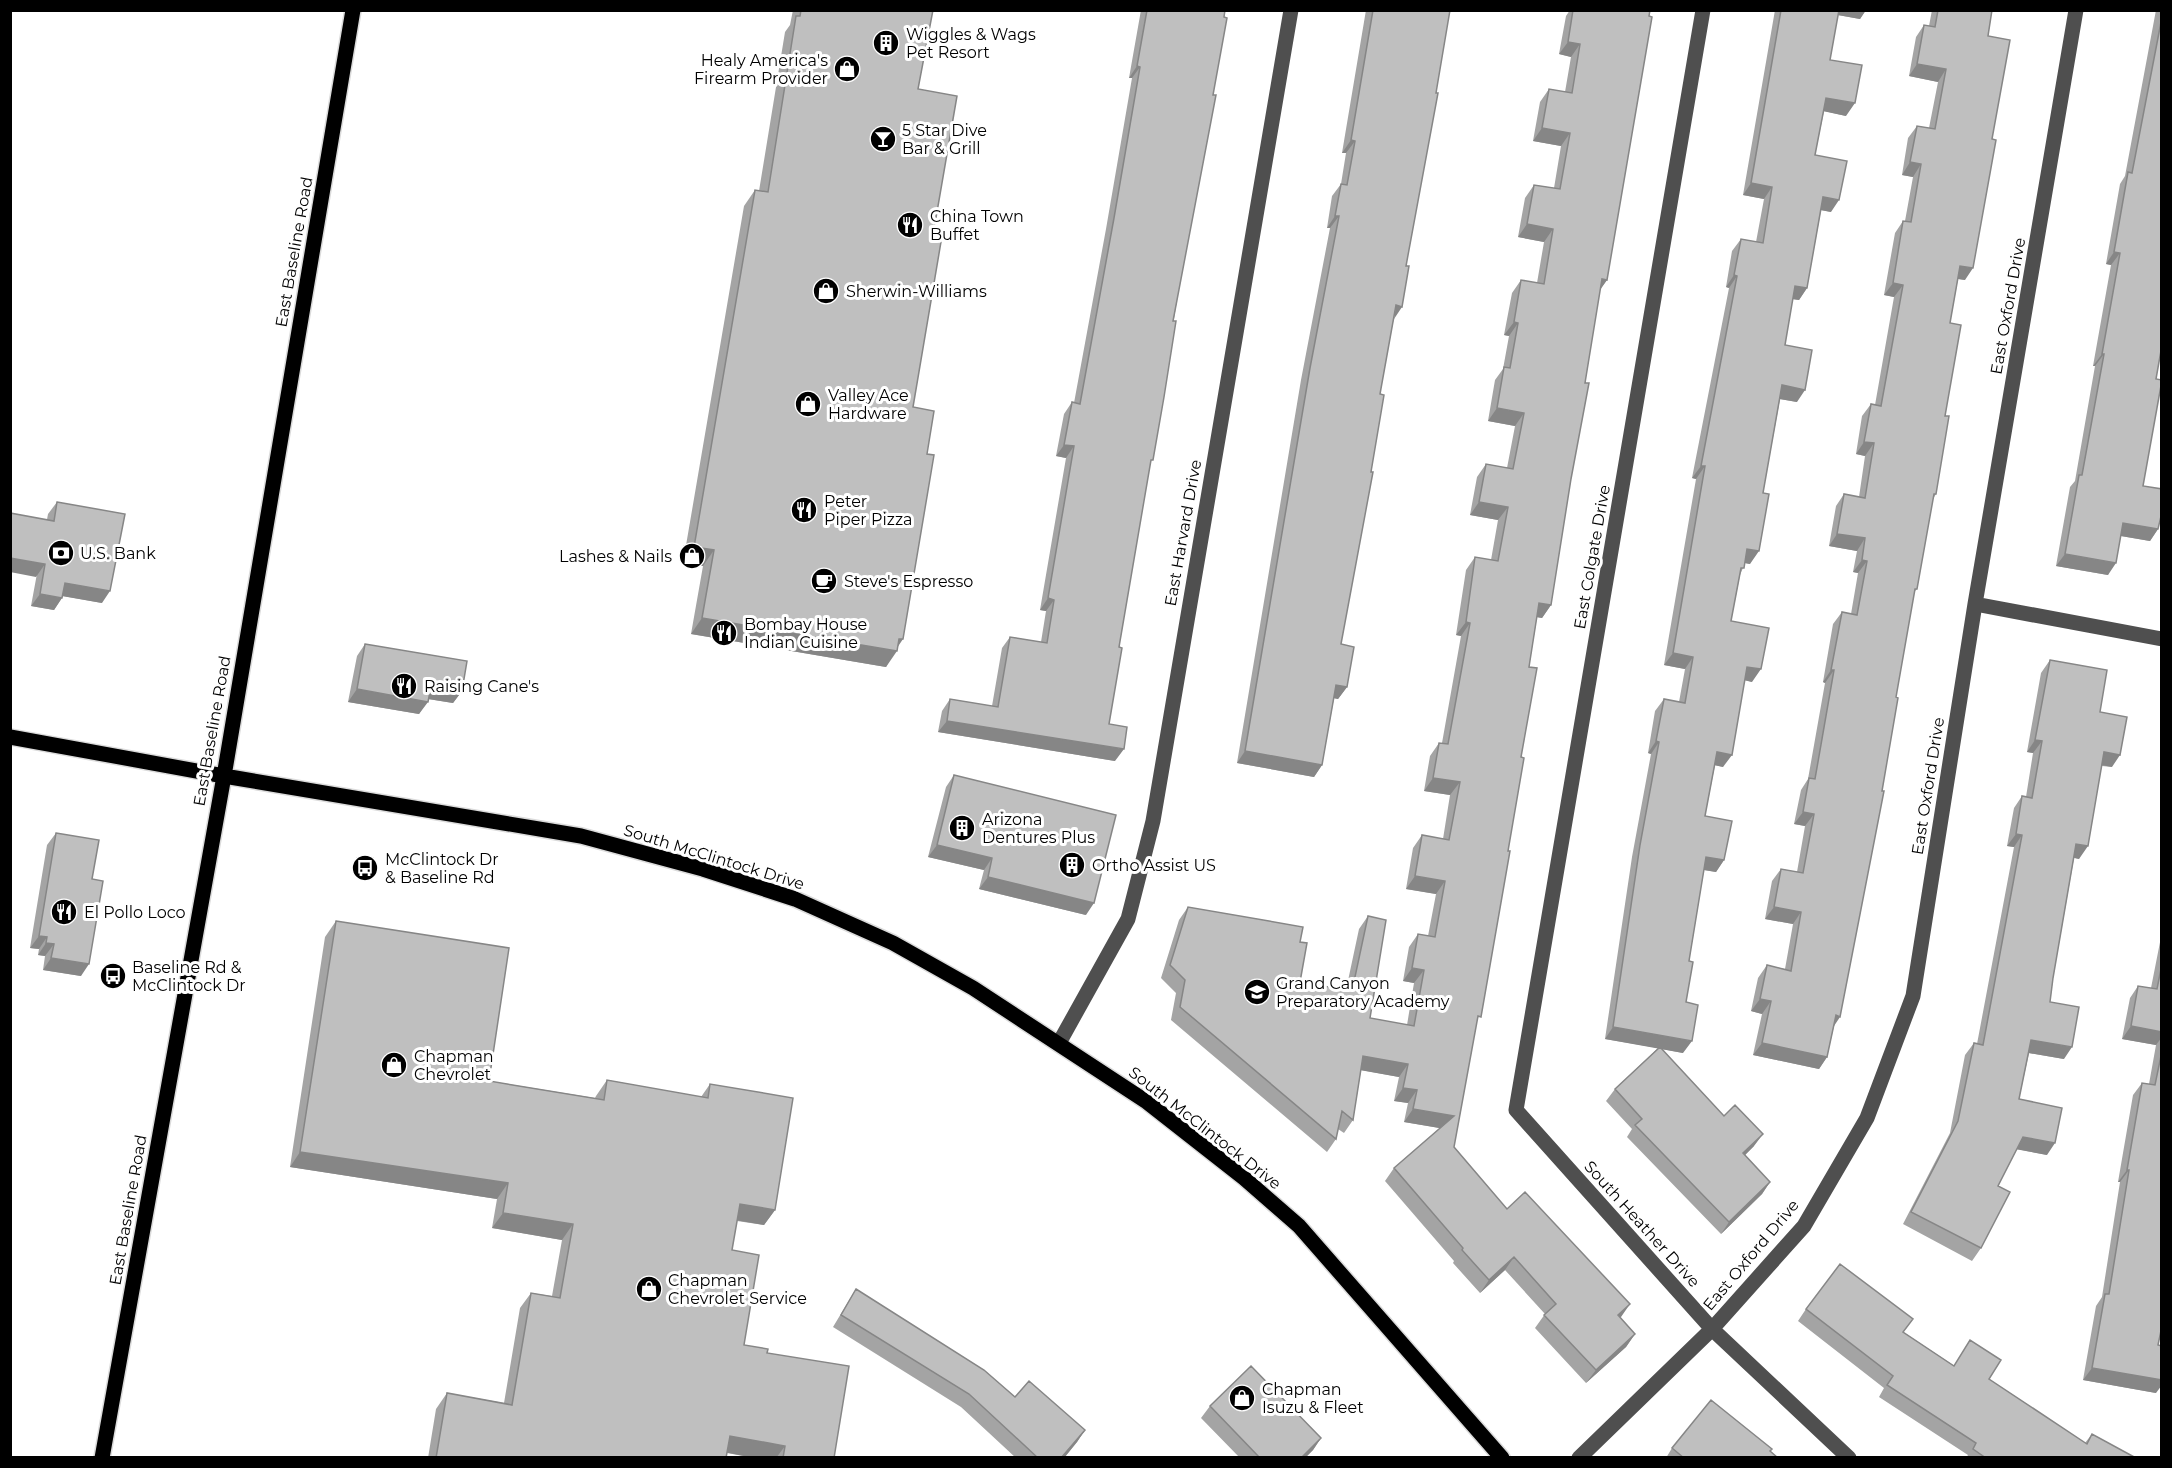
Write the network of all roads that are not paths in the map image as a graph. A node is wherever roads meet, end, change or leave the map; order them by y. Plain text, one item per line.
1 (353, 10) edge
2 (1290, 10) edge
3 (1703, 10) edge
4 (2076, 10) edge
5 (1975, 604) junction
6 (2162, 639) edge
7 (10, 737) edge
8 (224, 776) junction
9 (1059, 1044) junction
10 (1516, 1110) joint
11 (1712, 1329) junction
12 (102, 1458) edge
13 (1502, 1458) edge
14 (1579, 1458) edge
15 (1850, 1458) edge

1 - 8 main road, East Baseline Road
2 - 9 street, East Harvard Drive
3 - 10 street, East Colgate Drive
4 - 5 street, East Oxford Drive
5 - 6 street
5 - 11 street, East Oxford Drive
7 - 8 main road, South McClintock Drive
8 - 9 main road, South McClintock Drive
8 - 12 main road, East Baseline Road
9 - 13 main road, South McClintock Drive
10 - 11 street, South Heather Drive
11 - 14 street, East Oxford Drive
11 - 15 street, South Heather Drive

